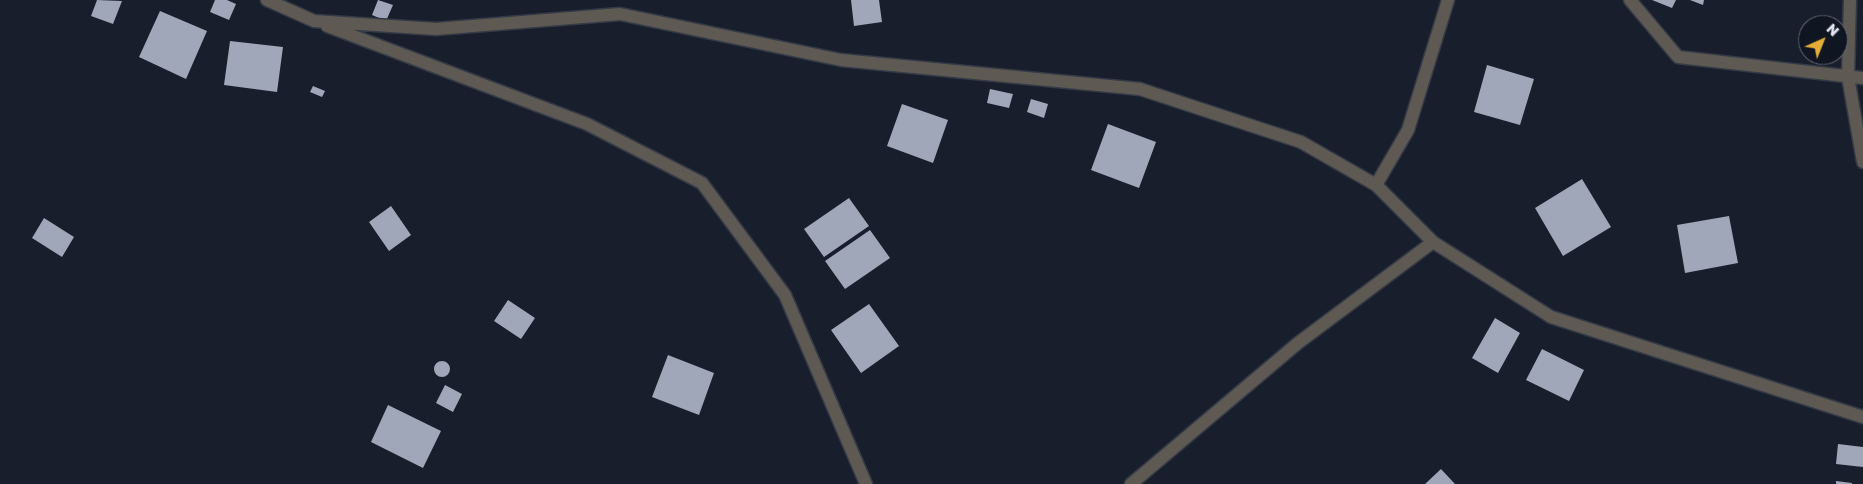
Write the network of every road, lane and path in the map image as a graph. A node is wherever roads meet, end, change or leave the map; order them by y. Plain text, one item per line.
1 (267, 0) edge
2 (1448, 0) edge
3 (1630, 0) edge
4 (1850, 0) edge
5 (314, 21) junction
6 (1848, 76) junction
7 (1863, 78) edge
8 (1863, 162) edge
9 (1376, 185) junction
10 (1433, 242) junction
11 (1863, 417) edge
12 (866, 484) edge
13 (1131, 484) edge

1 - 5 street
2 - 9 street
3 - 6 street
4 - 6 street
5 - 9 street
5 - 12 street
6 - 7 street
6 - 8 street
9 - 10 street
10 - 11 street
10 - 13 street

